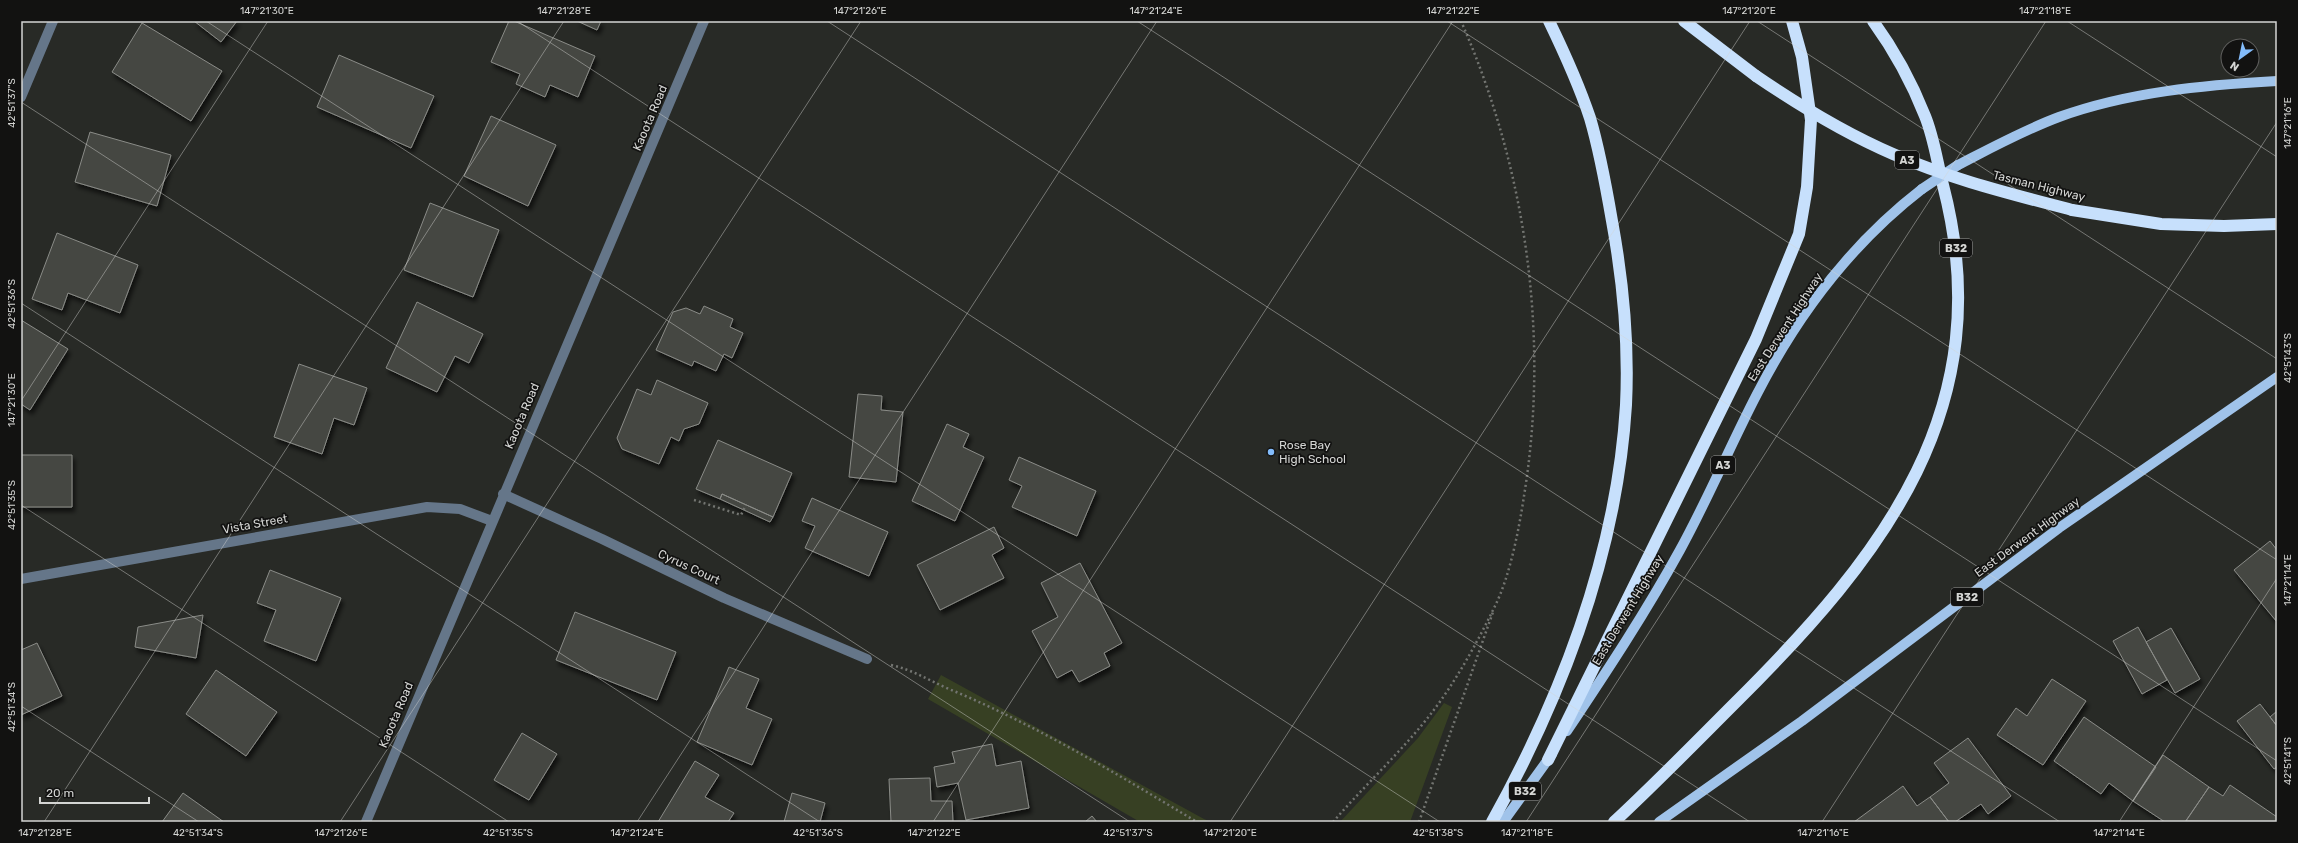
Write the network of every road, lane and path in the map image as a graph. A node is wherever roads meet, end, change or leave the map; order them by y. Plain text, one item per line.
1 (53, 21) edge
2 (704, 21) edge
3 (1461, 21) edge
4 (1549, 21) edge
5 (1684, 21) edge
6 (1792, 21) edge
7 (1873, 21) edge
8 (2277, 81) edge
9 (21, 97) edge
10 (2277, 224) edge
11 (2277, 377) edge
12 (503, 494) junction
13 (694, 500) dead end
14 (746, 505) dead end
15 (492, 521) junction
16 (21, 579) edge
17 (1496, 604) junction
18 (867, 659) joint
19 (1548, 760) junction
20 (366, 822) edge
21 (1197, 822) edge
22 (1333, 822) edge
23 (1419, 822) edge
24 (1492, 822) edge
25 (1503, 822) edge
26 (1614, 822) edge
27 (1659, 822) edge

1 - 9 street
2 - 12 street, Kaoota Road
3 - 17 path
4 - 24 highway
5 - 10 highway, Tasman Highway / A3, bridge
6 - 19 highway, A3
7 - 26 highway, B32
8 - 19 main road, East Derwent Highway / A3, bridge
11 - 27 main road, East Derwent Highway / B32
12 - 15 street, Kaoota Road
12 - 18 street, Cyrus Court
13 - 14 path
15 - 16 street, Vista Street
15 - 20 street, Kaoota Road
17 - 22 path
17 - 23 path
18 - 21 path
19 - 25 main road, East Derwent Highway / B32

